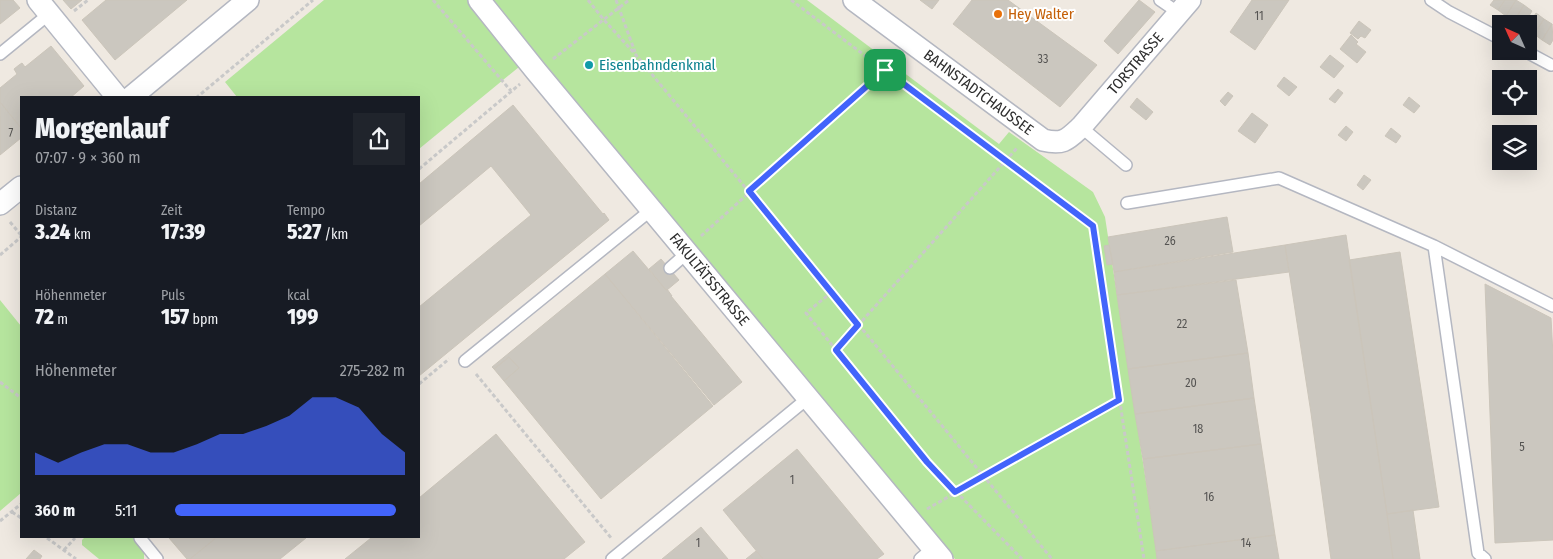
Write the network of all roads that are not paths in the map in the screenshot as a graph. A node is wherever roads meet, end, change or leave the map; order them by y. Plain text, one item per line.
1 (248, 0) edge
2 (479, 0) edge
3 (854, 0) edge
4 (1160, 0) edge
5 (1431, 0) edge
6 (43, 7) edge
7 (1184, 7) edge
8 (1492, 34) edge
9 (0, 54) edge
10 (1538, 58) edge
11 (1552, 65) dead end
12 (116, 96) edge
13 (132, 96) edge
14 (1081, 127) junction
15 (1126, 165) dead end
16 (20, 187) edge
17 (1127, 203) dead end
18 (0, 204) edge
19 (651, 210) junction
20 (1434, 246) junction
21 (686, 252) junction
22 (670, 268) dead end
23 (1553, 306) edge
24 (465, 361) road end
25 (808, 398) junction
26 (140, 538) edge
27 (932, 555) edge
28 (157, 559) edge
29 (612, 559) edge
30 (1485, 559) edge

1 - 13 street
2 - 19 street, FAKULTÄTSSTRASSE
3 - 14 street, BAHNSTADTCHAUSSEE
4 - 7 lane
5 - 8 lane
6 - 9 lane
6 - 12 street
7 - 14 street, TORSTRASSE
10 - 11 lane
14 - 15 lane
16 - 18 street
17 - 20 lane
19 - 21 street, FAKULTÄTSSTRASSE
19 - 24 lane
20 - 23 lane
20 - 30 lane
21 - 22 lane
21 - 25 street, FAKULTÄTSSTRASSE
25 - 27 street, FAKULTÄTSSTRASSE
25 - 29 lane
26 - 28 lane

